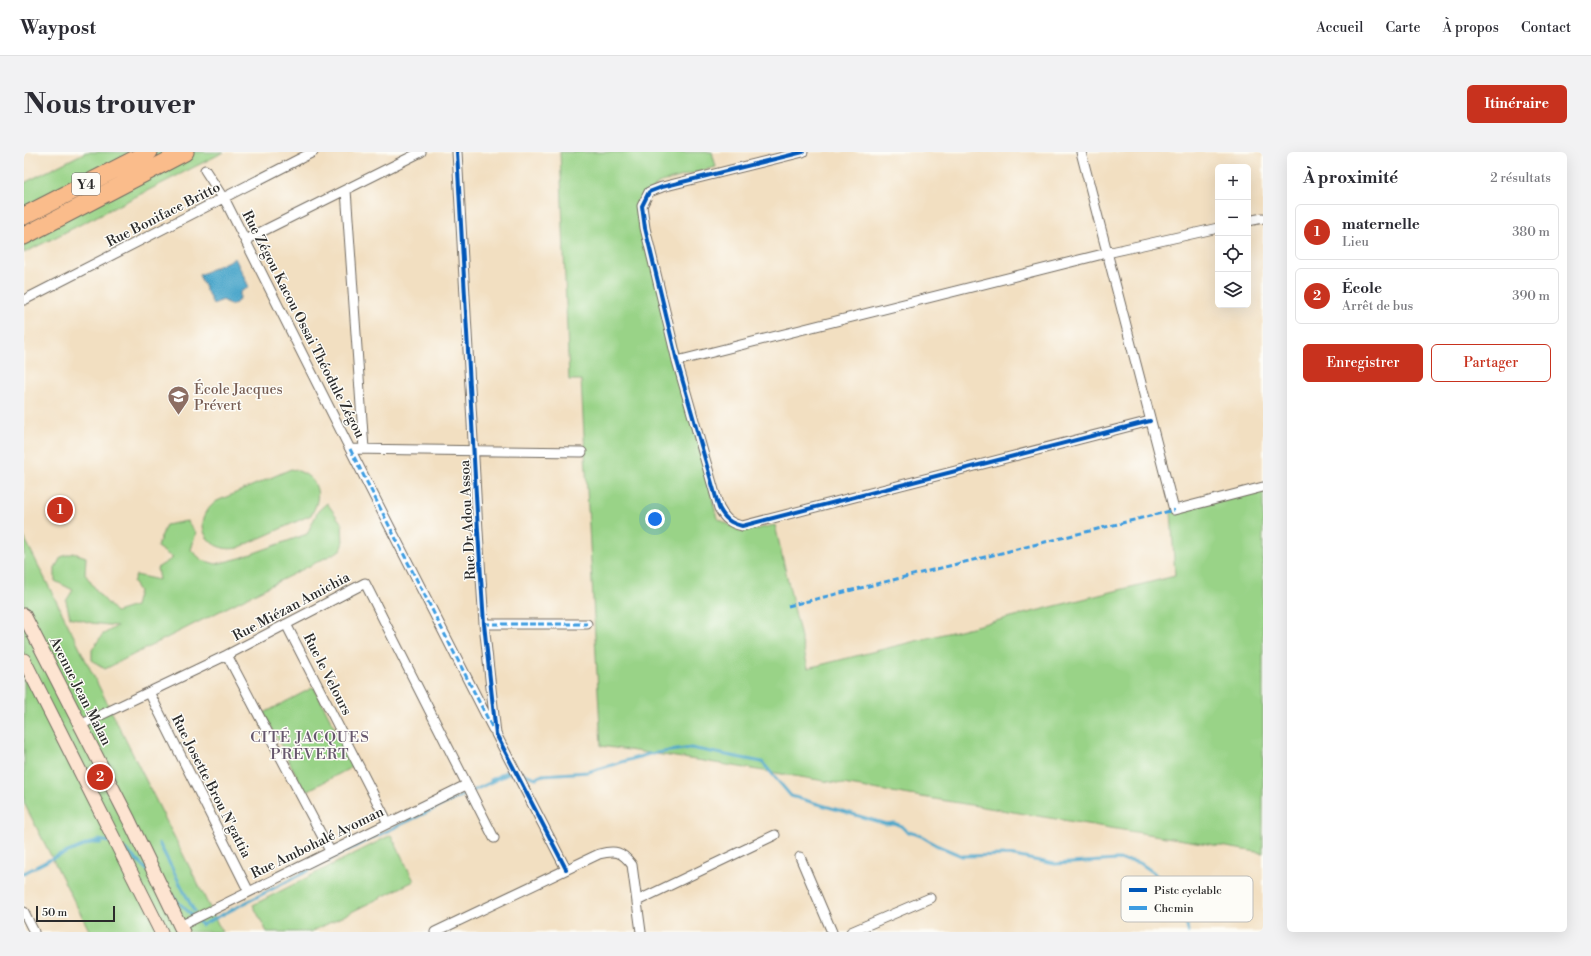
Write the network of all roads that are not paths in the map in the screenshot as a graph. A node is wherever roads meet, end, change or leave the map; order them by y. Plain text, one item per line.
1 (149, 152) edge
2 (185, 152) edge
3 (314, 152) edge
4 (421, 152) edge
5 (458, 152) edge
6 (803, 152) edge
7 (1081, 152) edge
8 (205, 170) dead end
9 (346, 190) junction
10 (224, 199) junction
11 (24, 216) edge
12 (1263, 218) edge
13 (1251, 220) edge
14 (1215, 229) edge
15 (24, 236) edge
16 (245, 240) junction
17 (1107, 253) junction
18 (24, 300) edge
19 (677, 361) junction
20 (1150, 421) junction
21 (350, 449) junction
22 (364, 450) junction
23 (474, 451) junction
24 (582, 452) dead end
25 (1263, 487) edge
26 (24, 615) edge
27 (286, 624) junction
28 (484, 624) junction
29 (587, 624) dead end
30 (227, 655) junction
31 (24, 660) edge
32 (149, 692) junction
33 (80, 725) junction
34 (496, 734) junction
35 (466, 785) junction
36 (388, 823) junction
37 (775, 835) dead end
38 (494, 838) dead end
39 (330, 851) junction
40 (800, 857) dead end
41 (566, 869) junction
42 (249, 892) junction
43 (930, 898) dead end
44 (637, 901) junction
45 (24, 912) edge
46 (181, 929) edge
47 (444, 930) edge
48 (34, 932) edge
49 (161, 932) edge
50 (434, 932) edge
51 (641, 932) edge
52 (832, 932) edge
53 (851, 932) edge

1 - 11 highway, Y4
2 - 15 highway, Y4
3 - 10 street, Rue Boniface Britto
4 - 9 street
5 - 23 street, Rue Dr Adou Assoa
6 - 19 street
7 - 17 street
8 - 10 street, Rue Zégou Kacou Ossai Théodule Zégou
9 - 16 street
9 - 22 street
10 - 16 street, Rue Zégou Kacou Ossai Théodule Zégou
10 - 18 street, Rue Boniface Britto
12 - 13 street
14 - 17 street
16 - 21 street, Rue Zégou Kacou Ossai Théodule Zégou
17 - 19 street
17 - 20 street
19 - 20 street
20 - 25 street
21 - 22 street, Rue Zégou Kacou Ossai Théodule Zégou
21 - 34 street
22 - 23 street, Rue Zégou Kacou Ossai Théodule Zégou
23 - 24 street, Rue Zégou Kacou Ossai Théodule Zégou
23 - 28 street, Rue Dr Adou Assoa
26 - 33 main road, Avenue Jean Malan
27 - 30 street, Rue Miézan Amichia
27 - 35 street, Rue Miézan Amichia
27 - 36 street, Rue le Velours
28 - 29 street
28 - 34 street, Rue Dr Adou Assoa
30 - 32 street, Rue Miézan Amichia
30 - 39 street
31 - 49 main road
32 - 33 street, Rue Miézan Amichia
32 - 42 street, Rue Josette Brou N'gattia
33 - 46 main road, Avenue Jean Malan
34 - 41 street, Rue Dr Adou Assoa
35 - 36 street, Rue Ambohalé Ayoman
35 - 38 street, Rue Miézan Amichia
36 - 39 street, Rue Ambohalé Ayoman
37 - 44 street
39 - 42 street, Rue Ambohalé Ayoman
40 - 52 street
41 - 44 street
41 - 47 street
42 - 46 street, Rue Ambohalé Ayoman
43 - 53 street
44 - 51 street
45 - 48 street
47 - 50 street

